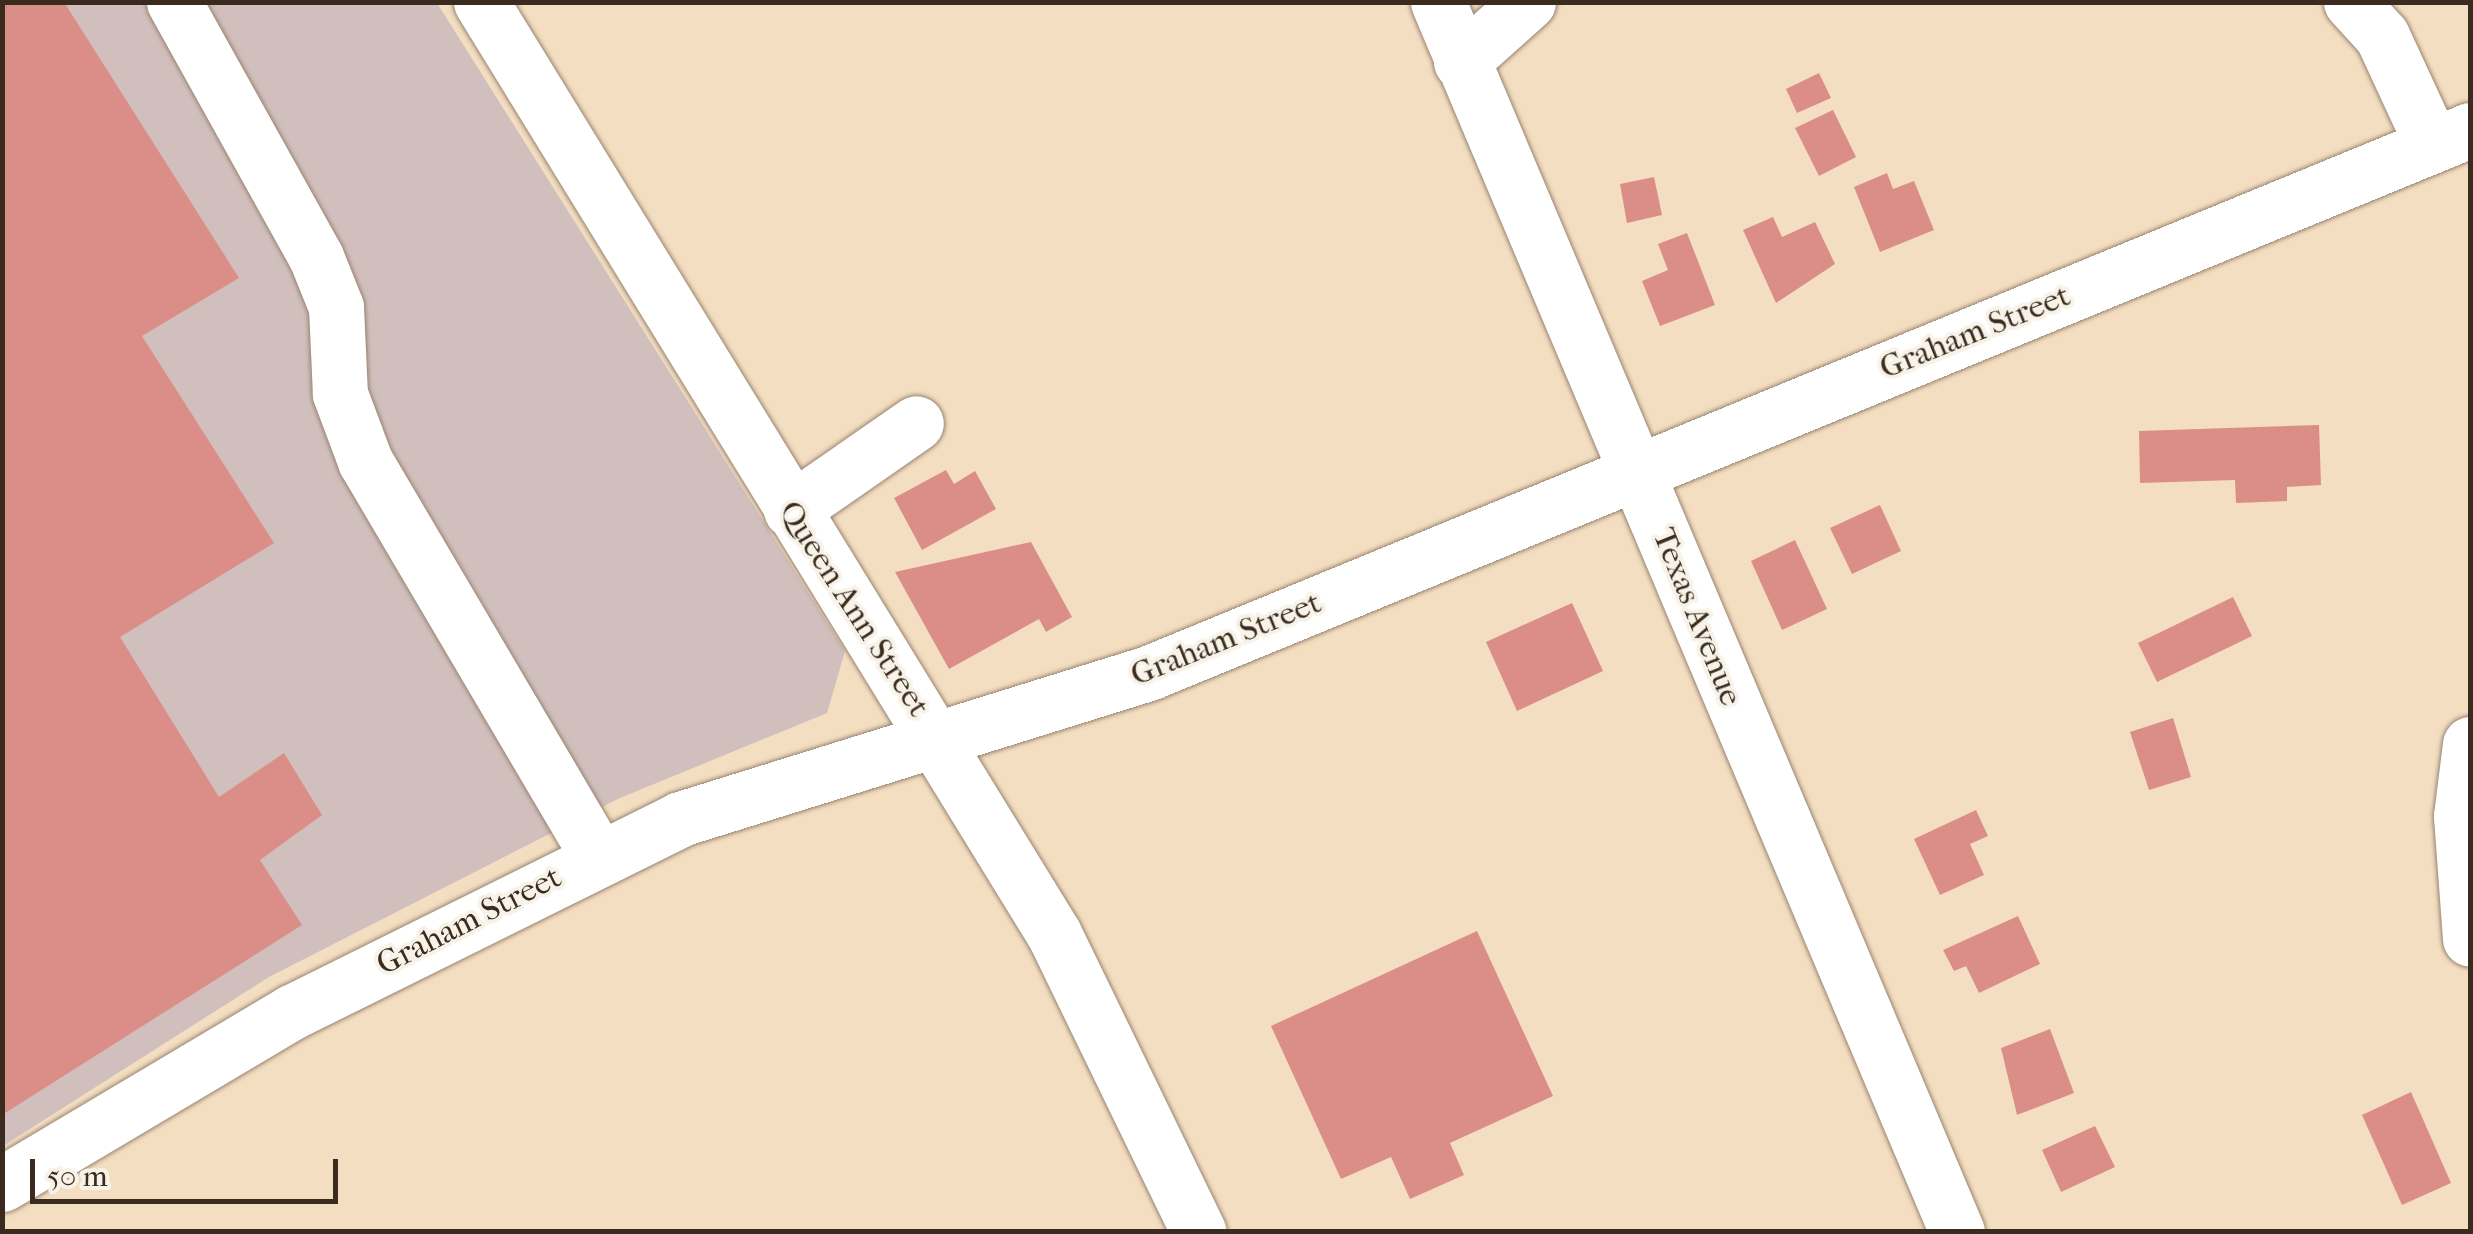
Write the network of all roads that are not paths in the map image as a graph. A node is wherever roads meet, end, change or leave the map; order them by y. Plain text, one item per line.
1 (174, 2) edge
2 (480, 2) edge
3 (1438, 2) edge
4 (1528, 2) edge
5 (2351, 2) edge
6 (1462, 62) junction
7 (2451, 137) edge
8 (916, 423) dead end
9 (1638, 471) junction
10 (790, 510) junction
11 (935, 735) junction
12 (2470, 744) edge
13 (598, 856) junction
14 (2470, 939) edge
15 (2, 1184) edge
16 (1199, 1232) edge
17 (1956, 1232) edge

1 - 13 street
2 - 10 street, Queen Ann Street
3 - 6 street, Texas Avenue
4 - 6 street
5 - 7 street
6 - 9 street, Texas Avenue
7 - 9 street, Graham Street
8 - 10 street
9 - 11 street, Graham Street
9 - 17 street, Texas Avenue
10 - 11 street, Queen Ann Street
11 - 13 street, Graham Street
11 - 16 street, Queen Ann Street
12 - 14 street
13 - 15 street, Graham Street

